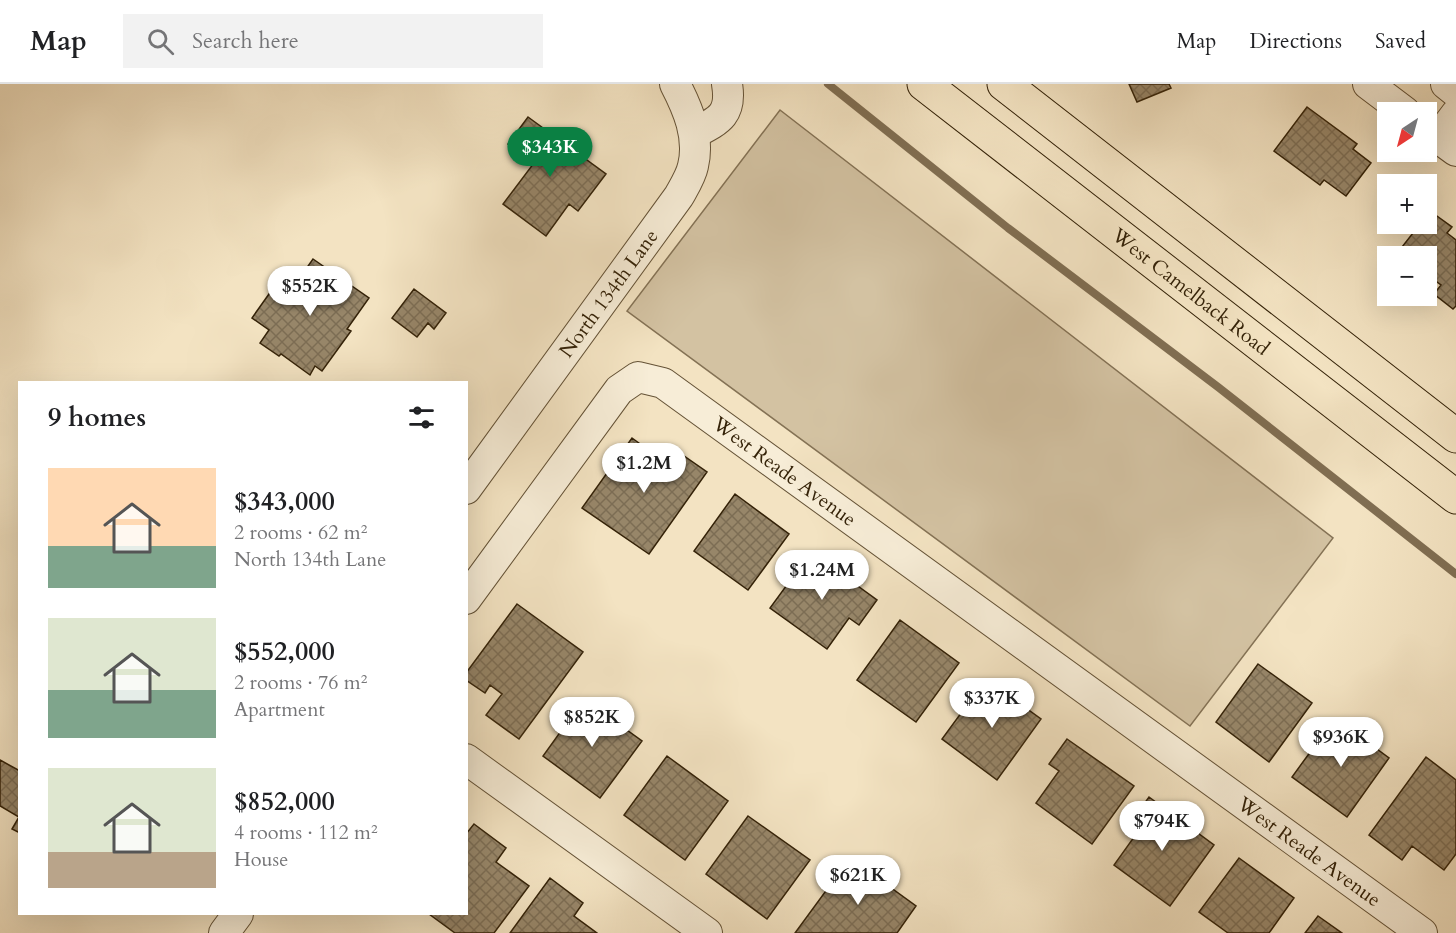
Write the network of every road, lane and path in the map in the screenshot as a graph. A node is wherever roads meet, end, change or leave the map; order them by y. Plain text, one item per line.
1 (675, 84) edge
2 (727, 84) edge
3 (924, 84) edge
4 (1004, 84) edge
5 (1368, 84) edge
6 (1446, 84) edge
7 (1456, 92) edge
8 (1392, 102) edge
9 (1456, 114) edge
10 (695, 132) junction
11 (1440, 139) edge
12 (1456, 436) edge
13 (468, 486) edge
14 (1456, 497) edge
15 (468, 596) edge
16 (468, 760) edge
17 (237, 915) edge
18 (224, 933) edge
19 (707, 933) edge
20 (1422, 933) edge

1 - 10 street, North 134th Lane
2 - 10 street
3 - 14 main road, West Camelback Road
4 - 12 main road
5 - 8 street
6 - 7 street
9 - 11 street
10 - 13 street, North 134th Lane
15 - 20 street, West Reade Avenue
16 - 19 street
17 - 18 street

